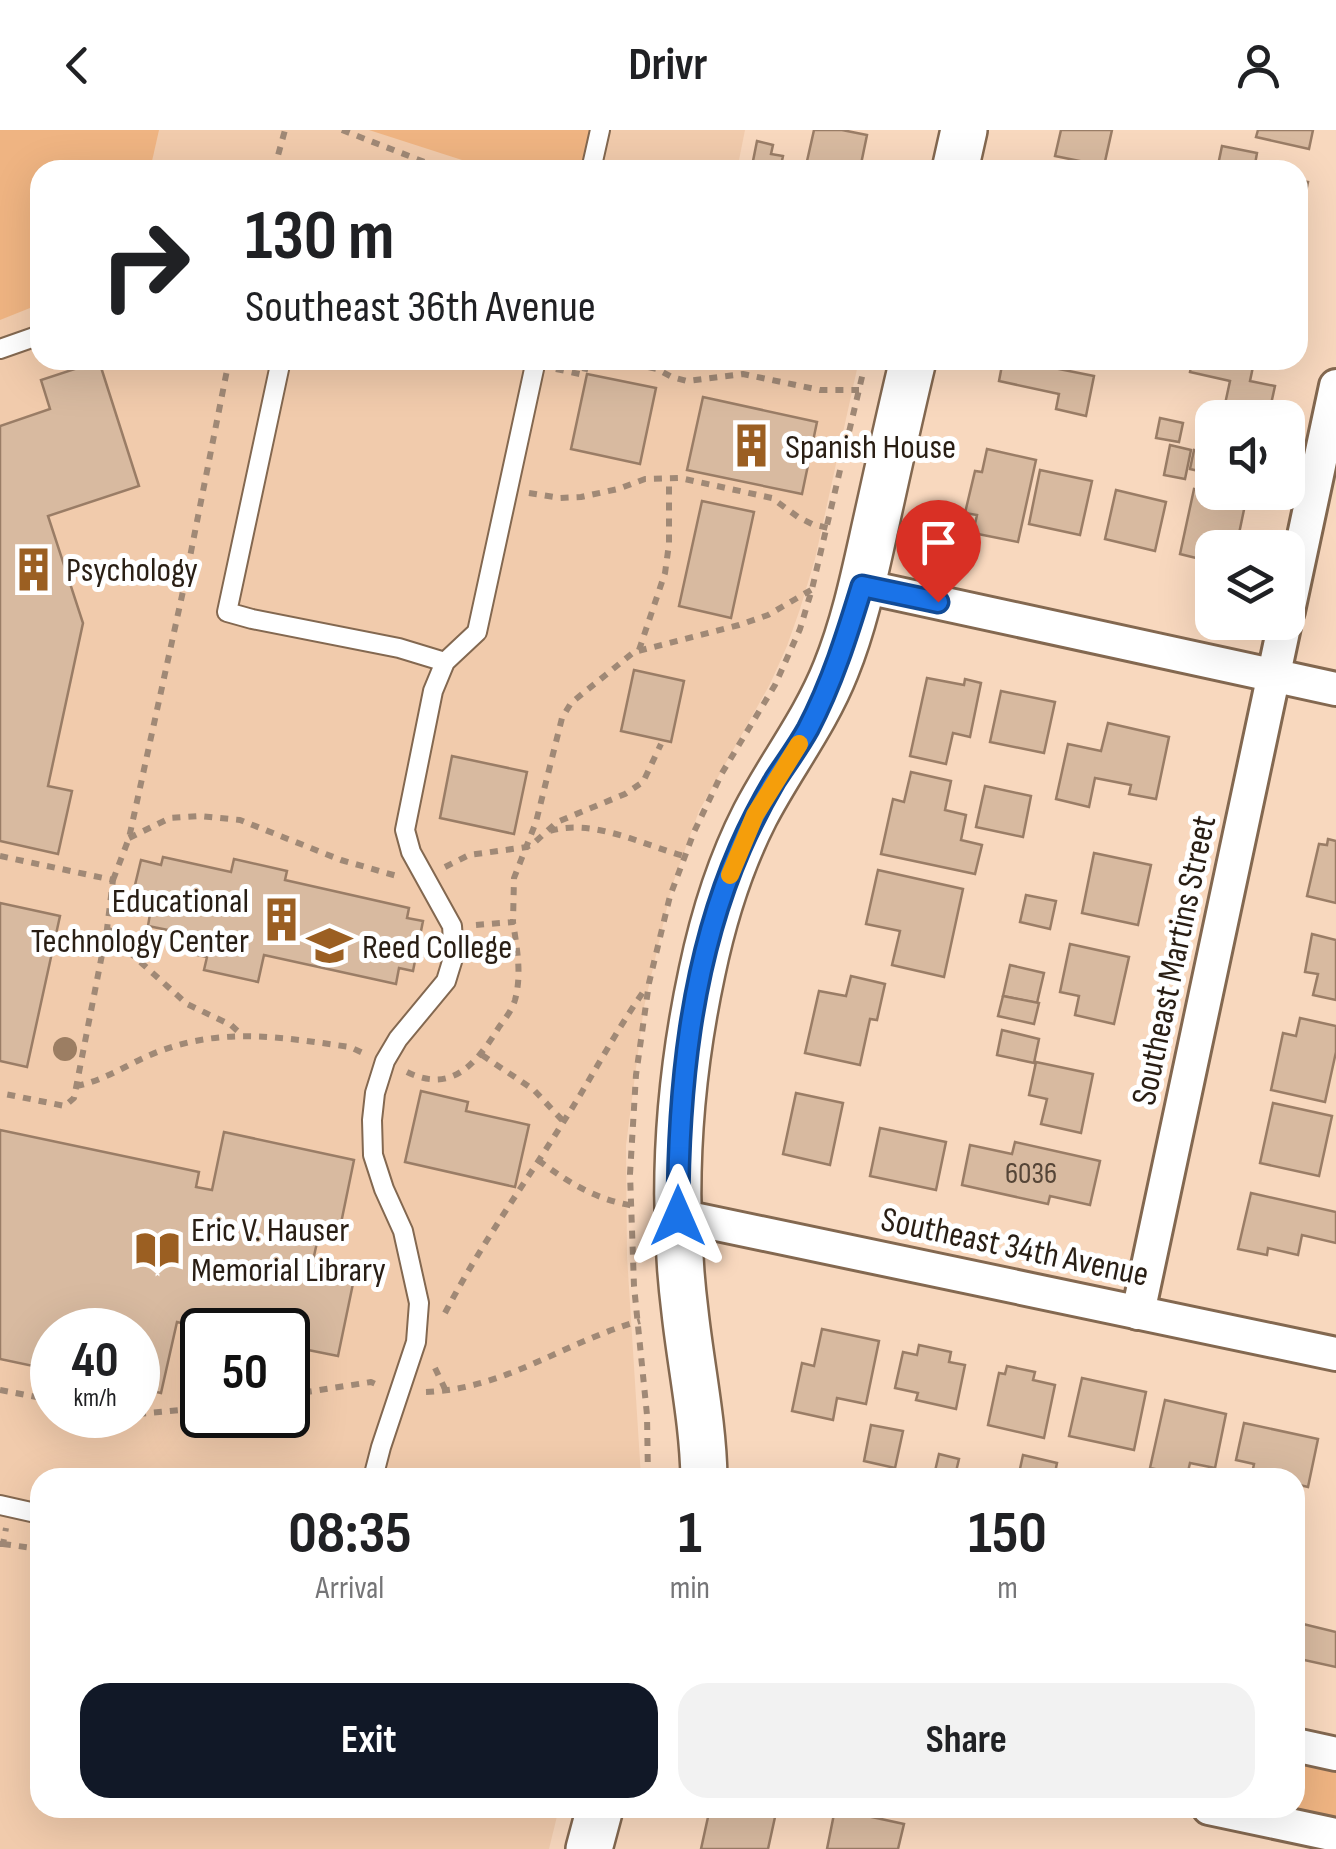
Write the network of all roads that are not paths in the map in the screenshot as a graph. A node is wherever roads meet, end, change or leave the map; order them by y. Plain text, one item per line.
1 (600, 130) edge
2 (964, 130) edge
3 (593, 160) edge
4 (957, 160) edge
5 (30, 338) edge
6 (0, 349) edge
7 (279, 370) edge
8 (533, 370) edge
9 (911, 370) edge
10 (1336, 386) edge
11 (1305, 531) edge
12 (862, 586) junction
13 (1282, 640) edge
14 (445, 662) junction
15 (1275, 675) junction
16 (1336, 688) edge
17 (678, 1216) junction
18 (1138, 1313) junction
19 (1336, 1354) edge
20 (376, 1468) edge
21 (704, 1468) edge
22 (0, 1505) edge
23 (30, 1512) edge
24 (1305, 1747) edge
25 (1336, 1754) edge
26 (597, 1818) edge
27 (1256, 1818) edge
28 (1336, 1835) edge
29 (589, 1849) edge

1 - 3 lane
2 - 4 main road
5 - 6 lane
7 - 14 lane
8 - 14 lane
9 - 12 main road
10 - 11 street
12 - 15 street
12 - 17 main road
13 - 15 street, Southeast Martins Street
14 - 20 lane
15 - 16 street
15 - 18 street, Southeast Martins Street
17 - 18 street, Southeast 34th Avenue
17 - 21 main road
18 - 19 street, Southeast 34th Avenue
22 - 23 lane
24 - 25 street
26 - 29 main road
27 - 28 street

